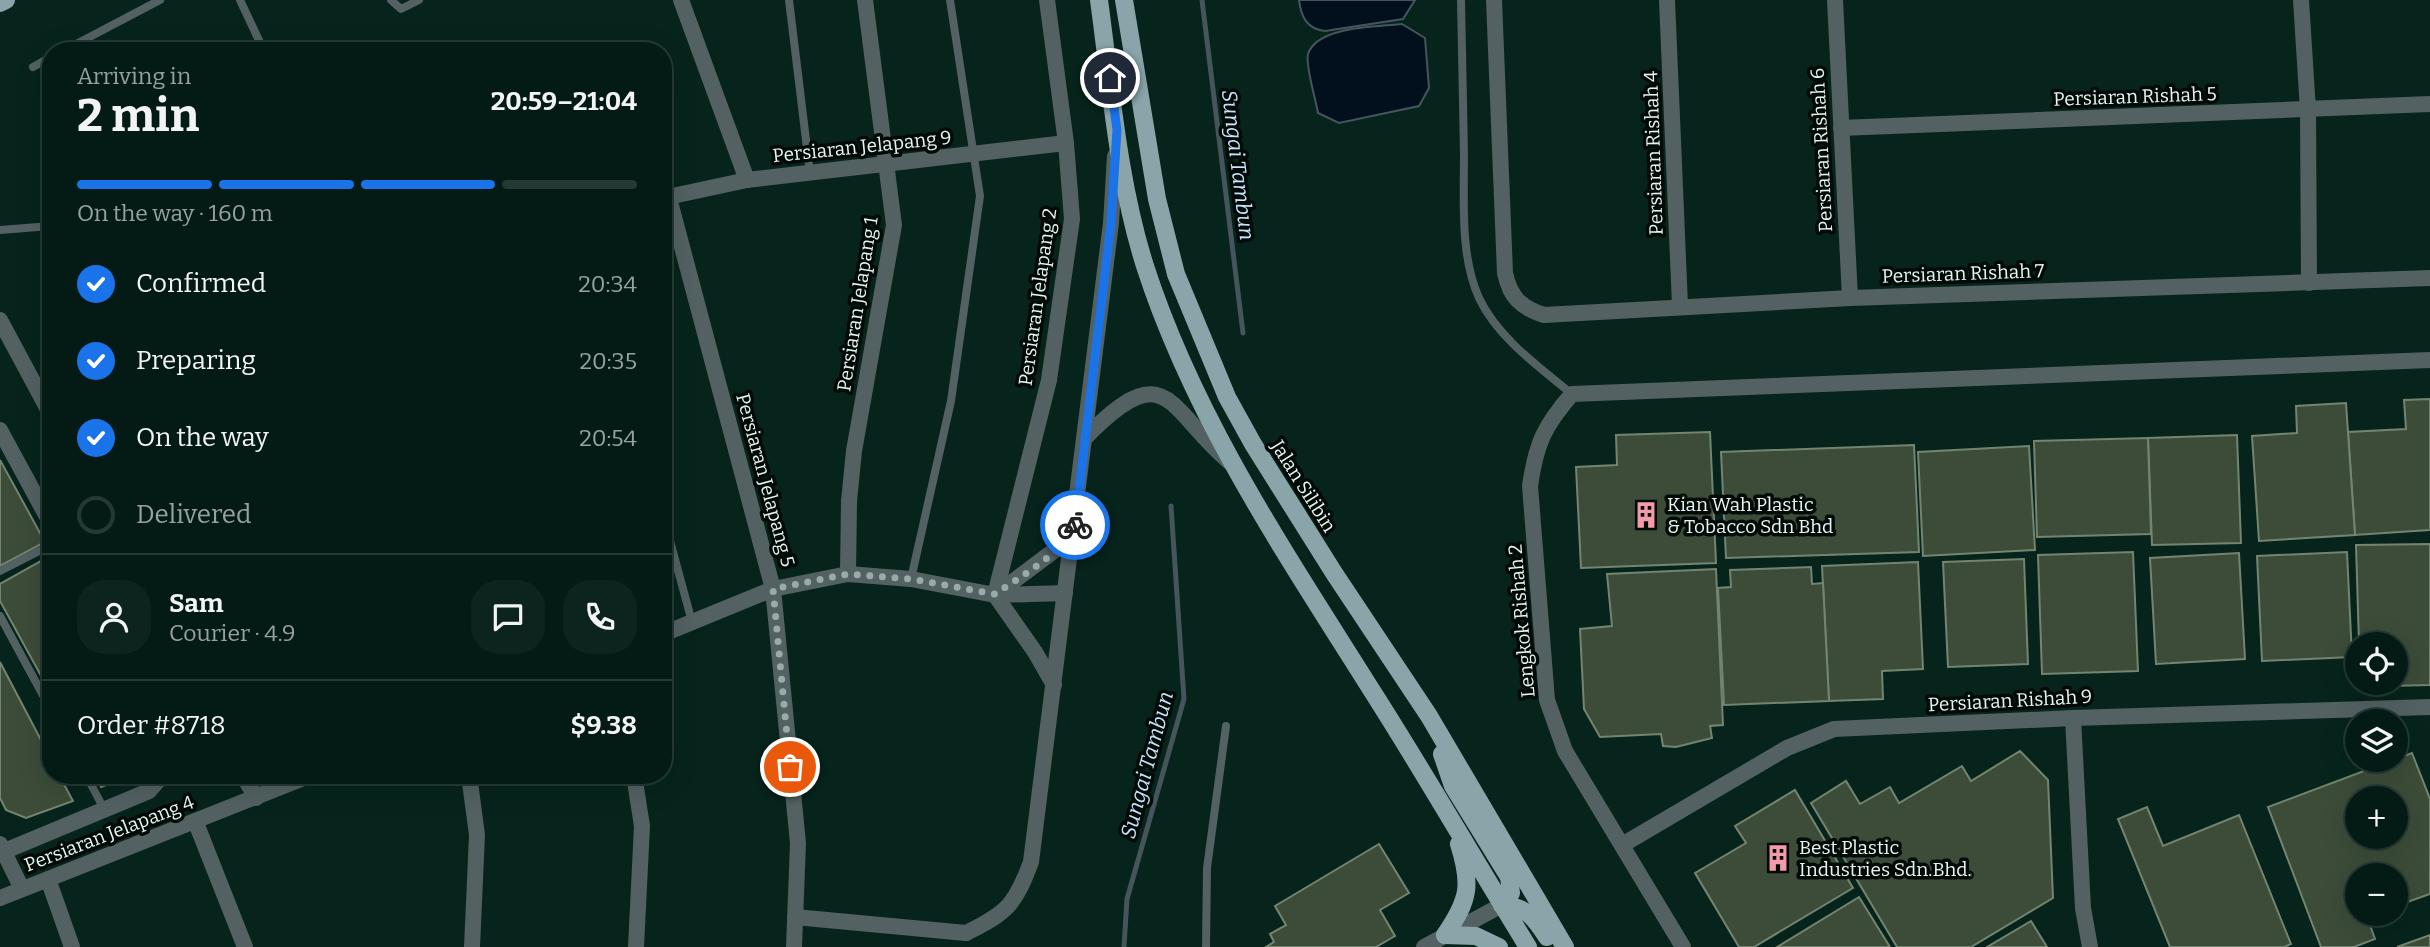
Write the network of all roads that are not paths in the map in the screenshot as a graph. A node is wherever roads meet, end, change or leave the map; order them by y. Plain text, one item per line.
1 (6, 0) edge
2 (160, 0) edge
3 (240, 0) edge
4 (391, 0) edge
5 (419, 0) edge
6 (681, 0) edge
7 (789, 0) edge
8 (865, 0) edge
9 (950, 0) edge
10 (1047, 0) edge
11 (1098, 0) edge
12 (1124, 0) edge
13 (1461, 0) edge
14 (1494, 0) edge
15 (1667, 0) edge
16 (1835, 0) edge
17 (2301, 0) edge
18 (0, 3) edge
19 (81, 42) edge
20 (260, 42) edge
21 (42, 62) edge
22 (33, 67) dead end
23 (2430, 104) edge
24 (2308, 110) junction
25 (1841, 128) junction
26 (1117, 130) junction
27 (1066, 143) junction
28 (972, 155) junction
29 (887, 164) junction
30 (810, 173) junction
31 (747, 180) junction
32 (672, 197) edge
33 (672, 220) edge
34 (42, 227) edge
35 (0, 230) edge
36 (2430, 278) edge
37 (2309, 283) junction
38 (1850, 298) junction
39 (1680, 305) junction
40 (0, 320) edge
41 (2430, 360) edge
42 (1572, 394) junction
43 (42, 398) edge
44 (0, 430) edge
45 (1084, 439) junction
46 (1234, 466) junction
47 (42, 507) edge
48 (1074, 531) junction
49 (672, 548) edge
50 (42, 550) edge
51 (0, 571) edge
52 (848, 574) junction
53 (911, 579) junction
54 (773, 589) junction
55 (1065, 593) junction
56 (995, 594) junction
57 (0, 616) edge
58 (692, 622) junction
59 (672, 630) edge
60 (1054, 685) junction
61 (42, 693) edge
62 (2430, 707) edge
63 (1429, 716) junction
64 (2073, 718) junction
65 (1226, 726) dead end
66 (91, 784) edge
67 (155, 784) edge
68 (248, 784) edge
69 (289, 784) edge
70 (470, 784) edge
71 (635, 784) edge
72 (256, 798) junction
73 (104, 809) junction
74 (1448, 810) junction
75 (196, 823) junction
76 (1622, 845) junction
77 (1, 849) edge
78 (48, 879) junction
79 (22, 889) junction
80 (0, 898) edge
81 (1502, 905) junction
82 (795, 917) junction
83 (1445, 935) junction
84 (965, 940) edge
85 (72, 947) edge
86 (245, 947) edge
87 (472, 947) edge
88 (636, 947) edge
89 (794, 947) edge
90 (1206, 947) edge
91 (1424, 947) edge
92 (1499, 947) edge
93 (1528, 947) edge
94 (1553, 947) edge
95 (1565, 947) edge
96 (1683, 947) edge
97 (2090, 947) edge

1 - 18 main road
2 - 19 lane
3 - 20 lane
4 - 5 lane
6 - 31 street
7 - 30 lane
8 - 29 street, Persiaran Jelapang 1
9 - 28 lane
10 - 27 street, Persiaran Jelapang 2
11 - 26 main road
12 - 63 main road, Jalan Silibin
13 - 42 lane
14 - 39 street, Persiaran Rishah 7
15 - 39 street, Persiaran Rishah 4
16 - 25 street, Persiaran Rishah 6
17 - 24 street
21 - 22 lane
23 - 24 street, Persiaran Rishah 5
24 - 25 street, Persiaran Rishah 5
24 - 37 street
25 - 38 street, Persiaran Rishah 6
26 - 45 street
26 - 46 main road
27 - 28 street, Persiaran Jelapang 9
27 - 56 street, Persiaran Jelapang 2
28 - 29 street, Persiaran Jelapang 9
28 - 53 lane
29 - 30 street, Persiaran Jelapang 9
29 - 52 street, Persiaran Jelapang 1
30 - 31 street, Persiaran Jelapang 9
31 - 32 street, Persiaran Jelapang 9
33 - 54 street, Persiaran Jelapang 5
34 - 35 lane
36 - 37 street, Persiaran Rishah 7
37 - 38 street, Persiaran Rishah 7
38 - 39 street, Persiaran Rishah 7
40 - 43 street
41 - 42 street
42 - 76 street, Lengkok Rishah 2
44 - 47 street
45 - 46 street
45 - 48 street
46 - 74 main road
48 - 55 street
48 - 56 street
49 - 58 lane
50 - 51 lane
52 - 53 street
52 - 54 street
53 - 56 street
54 - 58 street
54 - 82 street, Persiaran Jelapang 5
55 - 56 street
55 - 60 street
56 - 60 street
57 - 61 lane
58 - 59 street
60 - 84 street
62 - 64 street, Persiaran Rishah 9
63 - 81 main road
63 - 95 main road, Jalan Silibin
64 - 76 street, Persiaran Rishah 9
64 - 97 street
65 - 90 lane
66 - 73 lane
67 - 73 street
68 - 72 street
69 - 72 street, Persiaran Jelapang 4
70 - 87 street
71 - 88 street
72 - 75 street, Persiaran Jelapang 4
73 - 77 street
74 - 81 main road
74 - 83 main road
75 - 78 street, Persiaran Jelapang 4
75 - 86 street
76 - 96 street, Lengkok Rishah 2
77 - 79 street
78 - 79 street, Persiaran Jelapang 4
78 - 85 street
79 - 80 street, Persiaran Jelapang 4
81 - 83 street
81 - 93 main road
81 - 94 main road
82 - 84 street
82 - 89 street, Persiaran Jelapang 5
83 - 91 street
83 - 92 main road

